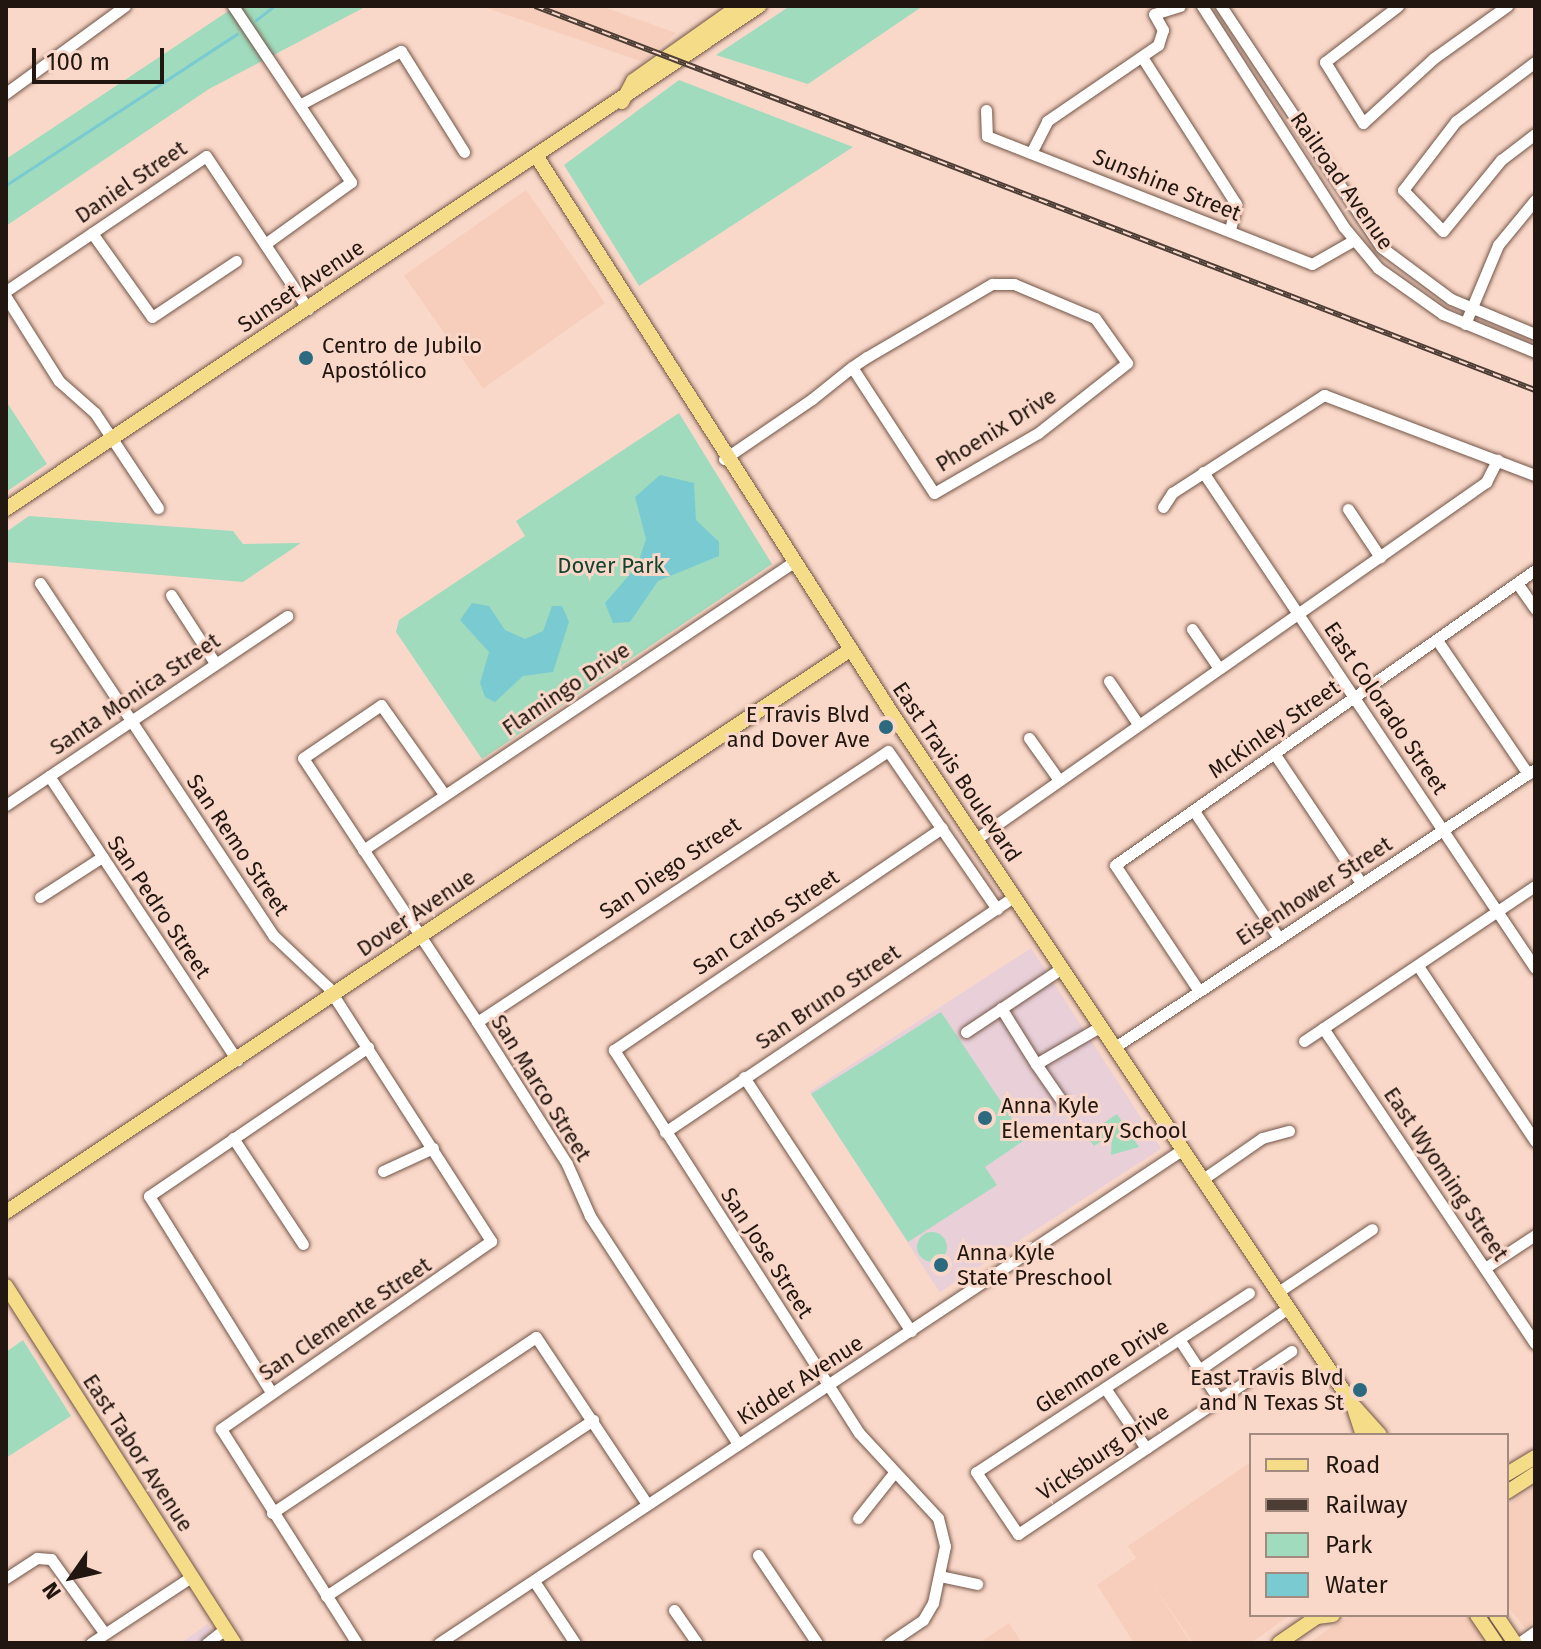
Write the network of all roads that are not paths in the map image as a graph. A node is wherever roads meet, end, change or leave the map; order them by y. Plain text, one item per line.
1 (125, 6) edge
2 (233, 6) edge
3 (739, 6) edge
4 (759, 6) edge
5 (1180, 6) edge
6 (1202, 6) edge
7 (1221, 6) edge
8 (1398, 6) edge
9 (1507, 6) edge
10 (1157, 10) edge
11 (1142, 57) junction
12 (1535, 62) edge
13 (6, 93) edge
14 (622, 102) junction
15 (303, 103) junction
16 (986, 110) dead end
17 (1535, 134) edge
18 (464, 152) dead end
19 (1031, 153) junction
20 (537, 157) junction
21 (1535, 200) edge
22 (1230, 230) junction
23 (92, 233) junction
24 (1354, 240) junction
25 (265, 244) junction
26 (236, 261) dead end
27 (6, 291) edge
28 (6, 297) edge
29 (308, 309) junction
30 (1471, 309) junction
31 (1465, 324) junction
32 (1535, 334) edge
33 (1535, 352) edge
34 (852, 367) junction
35 (112, 440) junction
36 (724, 459) junction
37 (1497, 460) junction
38 (1203, 472) junction
39 (1535, 475) edge
40 (1163, 507) dead end
41 (158, 508) dead end
42 (6, 509) edge
43 (1348, 509) dead end
44 (1380, 557) junction
45 (792, 563) junction
46 (1535, 570) edge
47 (40, 583) dead end
48 (1517, 583) junction
49 (171, 595) dead end
50 (1535, 609) edge
51 (1298, 613) junction
52 (287, 616) dead end
53 (1192, 629) dead end
54 (1437, 640) junction
55 (850, 650) junction
56 (215, 663) junction
57 (1218, 667) junction
58 (1109, 681) dead end
59 (1355, 697) junction
60 (132, 722) junction
61 (1138, 724) junction
62 (1029, 738) dead end
63 (888, 751) joint
64 (1274, 753) junction
65 (1531, 772) edge
66 (49, 776) junction
67 (1059, 780) junction
68 (444, 794) junction
69 (6, 805) edge
70 (1194, 811) junction
71 (942, 828) junction
72 (1443, 829) junction
73 (976, 839) junction
74 (363, 850) junction
75 (102, 857) junction
76 (1361, 883) junction
77 (1535, 886) edge
78 (40, 897) dead end
79 (1014, 897) junction
80 (997, 909) junction
81 (1497, 911) junction
82 (420, 937) junction
83 (1278, 937) junction
84 (1418, 966) junction
85 (1062, 968) junction
86 (1535, 968) edge
87 (1199, 991) junction
88 (334, 995) junction
89 (1001, 1008) junction
90 (477, 1022) junction
91 (1101, 1026) junction
92 (1323, 1028) junction
93 (966, 1032) dead end
94 (1304, 1041) dead end
95 (368, 1047) junction
96 (1115, 1047) junction
97 (614, 1050) joint
98 (237, 1060) junction
99 (1036, 1064) junction
100 (744, 1077) junction
101 (1063, 1103) dead end
102 (1289, 1131) dead end
103 (665, 1132) junction
104 (233, 1138) junction
105 (1535, 1141) edge
106 (433, 1148) junction
107 (1183, 1149) junction
108 (383, 1171) dead end
109 (1203, 1179) junction
110 (6, 1212) edge
111 (1372, 1229) dead end
112 (1535, 1235) edge
113 (491, 1241) joint
114 (303, 1244) dead end
115 (1485, 1268) junction
116 (6, 1286) edge
117 (1278, 1292) junction
118 (1249, 1293) dead end
119 (1288, 1308) junction
120 (911, 1331) junction
121 (1179, 1339) junction
122 (1535, 1343) edge
123 (1291, 1351) dead end
124 (1199, 1370) junction
125 (829, 1385) junction
126 (1105, 1388) junction
127 (271, 1392) junction
128 (1219, 1400) junction
129 (1353, 1405) junction
130 (593, 1420) junction
131 (1362, 1433) edge
132 (1378, 1433) edge
133 (738, 1444) junction
134 (1146, 1448) junction
135 (1535, 1457) edge
136 (1509, 1473) edge
137 (893, 1474) junction
138 (1535, 1474) edge
139 (1509, 1491) edge
140 (647, 1504) junction
141 (272, 1513) junction
142 (858, 1518) dead end
143 (1018, 1534) joint
144 (758, 1555) dead end
145 (8, 1573) edge
146 (940, 1576) junction
147 (191, 1577) junction
148 (534, 1581) junction
149 (977, 1584) dead end
150 (326, 1596) junction
151 (674, 1610) dead end
152 (1316, 1617) edge
153 (1478, 1617) edge
154 (1498, 1617) edge
155 (225, 1629) junction
156 (1535, 1632) edge
157 (105, 1634) junction
158 (91, 1643) edge
159 (207, 1643) edge
160 (234, 1643) edge
161 (357, 1643) edge
162 (439, 1643) edge
163 (575, 1643) edge
164 (697, 1643) edge
165 (817, 1643) edge
166 (889, 1643) edge
167 (1279, 1643) edge
168 (1496, 1643) edge
169 (1517, 1643) edge

1 - 13 street
2 - 15 street
3 - 14 main road, Sunset Avenue
4 - 14 main road, Sunset Avenue
5 - 10 street
6 - 24 street, Railroad Avenue
7 - 30 street, Railroad Avenue
8 - 9 street
10 - 11 street
11 - 19 street
11 - 22 street
12 - 17 street
14 - 20 main road, Sunset Avenue
15 - 18 street
15 - 25 street
16 - 19 street, Sunshine Street
19 - 22 street, Sunshine Street
20 - 29 main road, Sunset Avenue
20 - 36 main road, East Travis Boulevard
21 - 30 street
22 - 24 street, Sunshine Street
23 - 25 street, Daniel Street
23 - 26 street
23 - 27 street, Daniel Street
24 - 31 street, Railroad Avenue
25 - 29 street, Daniel Street
28 - 35 street
29 - 35 main road, Sunset Avenue
30 - 31 street
30 - 32 street, Railroad Avenue
31 - 33 street, Railroad Avenue
34 - 34 street, Phoenix Drive
34 - 36 street, Phoenix Drive
35 - 41 street
35 - 42 main road, Sunset Avenue
36 - 45 main road, East Travis Boulevard
37 - 38 street
37 - 39 street
37 - 44 street
38 - 40 street
38 - 51 street, East Colorado Street
43 - 44 street
44 - 51 street
45 - 55 main road, East Travis Boulevard
45 - 68 street, Flamingo Drive
46 - 48 street, McKinley Street
47 - 60 street, San Remo Street
48 - 50 street
48 - 54 street, McKinley Street
49 - 56 street
51 - 57 street
51 - 59 street, East Colorado Street
52 - 56 street, Santa Monica Street
53 - 57 street
54 - 59 street, McKinley Street
54 - 65 street
55 - 73 main road, East Travis Boulevard
55 - 82 main road, Dover Avenue
56 - 60 street, Santa Monica Street
57 - 61 street
58 - 61 street
59 - 64 street, McKinley Street
59 - 72 street, East Colorado Street
60 - 66 street, Santa Monica Street
60 - 88 street, San Remo Street
61 - 67 street
62 - 67 street
63 - 71 street, East Travis Boulevard
63 - 90 street, San Diego Street
64 - 70 street, McKinley Street
64 - 76 street
65 - 72 street, Eisenhower Street
66 - 69 street, Santa Monica Street
66 - 75 street, San Pedro Street
67 - 73 street
68 - 74 street, Flamingo Drive
68 - 74 street, San Marco Street
70 - 83 street
70 - 87 street, McKinley Street
71 - 80 street, East Travis Boulevard
71 - 97 street, San Carlos Street
72 - 76 street, Eisenhower Street
72 - 81 street, East Colorado Street
73 - 79 main road, East Travis Boulevard
74 - 82 street, San Marco Street
75 - 78 street
75 - 98 street, San Pedro Street
76 - 83 street, Eisenhower Street
77 - 81 street
79 - 80 street, San Bruno Street
79 - 85 main road, East Travis Boulevard
80 - 100 street, San Bruno Street
81 - 84 street
81 - 86 street, East Colorado Street
82 - 88 main road, Dover Avenue
82 - 90 street, San Marco Street
83 - 87 street, Eisenhower Street
84 - 92 street
84 - 105 street
85 - 89 street
85 - 91 main road, East Travis Boulevard
87 - 96 street, Eisenhower Street
88 - 95 street, San Remo Street
88 - 98 main road, Dover Avenue
89 - 93 street
89 - 99 street
90 - 133 street, San Marco Street
91 - 96 main road, East Travis Boulevard
91 - 99 street
92 - 94 street
92 - 115 street, East Wyoming Street
95 - 104 street
95 - 106 street, San Remo Street
96 - 107 main road, East Travis Boulevard
97 - 103 street, San Jose Street
98 - 110 main road, Dover Avenue
99 - 101 street
100 - 103 street, San Bruno Street
100 - 120 street
102 - 109 street
103 - 125 street, San Jose Street
104 - 114 street
104 - 127 street
106 - 108 street
106 - 113 street, San Remo Street
107 - 109 main road, East Travis Boulevard
107 - 120 street, Kidder Avenue
109 - 117 main road, East Travis Boulevard
111 - 117 street
112 - 115 street
113 - 127 street, San Clemente Street
115 - 122 street, East Wyoming Street
116 - 147 main road, East Tabor Avenue
117 - 119 main road, East Travis Boulevard
118 - 121 street, Glenmore Drive
119 - 124 street
119 - 129 main road, East Travis Boulevard
120 - 125 street, Kidder Avenue
121 - 124 street
121 - 126 street, Glenmore Drive
123 - 128 street, Vicksburg Drive
124 - 128 street
125 - 133 street, Kidder Avenue
125 - 137 street, San Jose Street
126 - 134 street
126 - 143 street, Glenmore Drive
127 - 141 street, San Clemente Street
128 - 134 street, Vicksburg Drive
129 - 131 main road, East Travis Boulevard
129 - 132 main road, East Travis Boulevard
130 - 140 street
130 - 141 street
130 - 150 street
133 - 140 street, Kidder Avenue
134 - 143 street, Vicksburg Drive
135 - 136 main road
137 - 142 street
137 - 146 street, San Jose Street
138 - 139 main road
140 - 148 street, Kidder Avenue
141 - 150 street
144 - 165 street
145 - 157 street
146 - 149 street
146 - 166 street, San Jose Street
147 - 155 main road, East Tabor Avenue
147 - 157 street
148 - 162 street, Kidder Avenue
148 - 163 street
150 - 161 street
151 - 164 street
152 - 167 main road
153 - 168 main road
154 - 169 main road
155 - 159 street
155 - 160 main road, East Tabor Avenue
156 - 169 street
157 - 158 street

